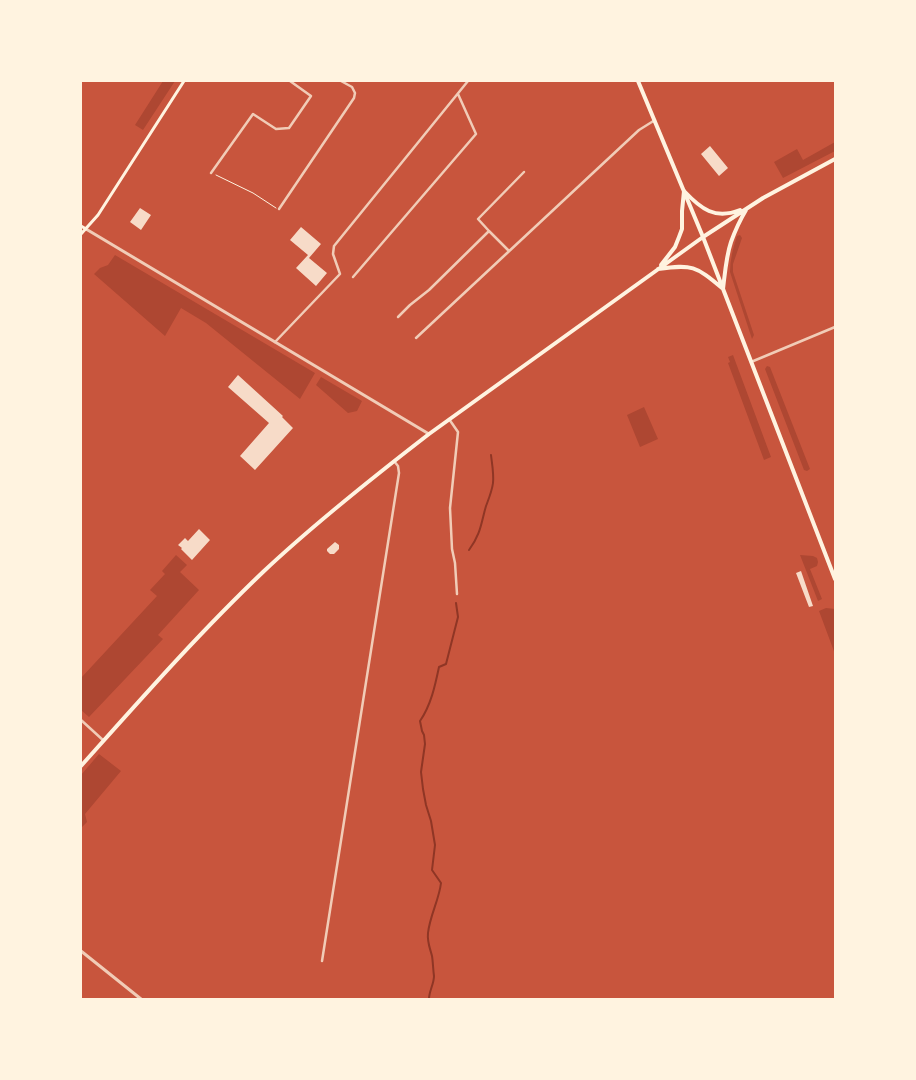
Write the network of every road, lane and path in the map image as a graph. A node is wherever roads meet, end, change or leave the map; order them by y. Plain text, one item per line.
1 (184, 81) edge
2 (290, 81) edge
3 (341, 81) edge
4 (468, 81) edge
5 (638, 81) edge
6 (458, 94) junction
7 (654, 120) junction
8 (835, 159) edge
9 (524, 172) dead end
10 (210, 173) joint
11 (684, 191) junction
12 (747, 208) junction
13 (279, 210) joint
14 (81, 226) edge
15 (86, 228) junction
16 (489, 231) junction
17 (81, 234) edge
18 (703, 237) junction
19 (509, 251) junction
20 (658, 269) junction
21 (353, 277) dead end
22 (723, 290) junction
23 (398, 316) dead end
24 (835, 327) edge
25 (416, 338) dead end
26 (276, 342) junction
27 (751, 362) junction
28 (449, 420) junction
29 (429, 434) junction
30 (394, 461) junction
31 (835, 579) edge
32 (457, 594) dead end
33 (81, 720) edge
34 (104, 740) junction
35 (81, 766) edge
36 (81, 951) edge
37 (322, 961) dead end
38 (141, 999) edge

1 - 15 main road
2 - 10 street
3 - 13 street
4 - 6 street
5 - 7 main road
6 - 21 street
6 - 26 street
7 - 11 main road
7 - 19 street
8 - 12 main road
9 - 16 street
10 - 13 path
11 - 12 main road
11 - 18 main road
11 - 20 main road
12 - 18 main road
12 - 22 main road
14 - 15 main road
15 - 17 main road
15 - 26 street
16 - 19 street
16 - 23 street
18 - 20 main road
18 - 22 main road
19 - 25 street
20 - 22 main road
20 - 28 main road
22 - 27 main road
24 - 27 street
26 - 29 street
27 - 31 main road
28 - 29 main road
28 - 32 street
29 - 30 main road
30 - 34 main road
30 - 37 street
33 - 34 street
34 - 35 main road
36 - 38 street

